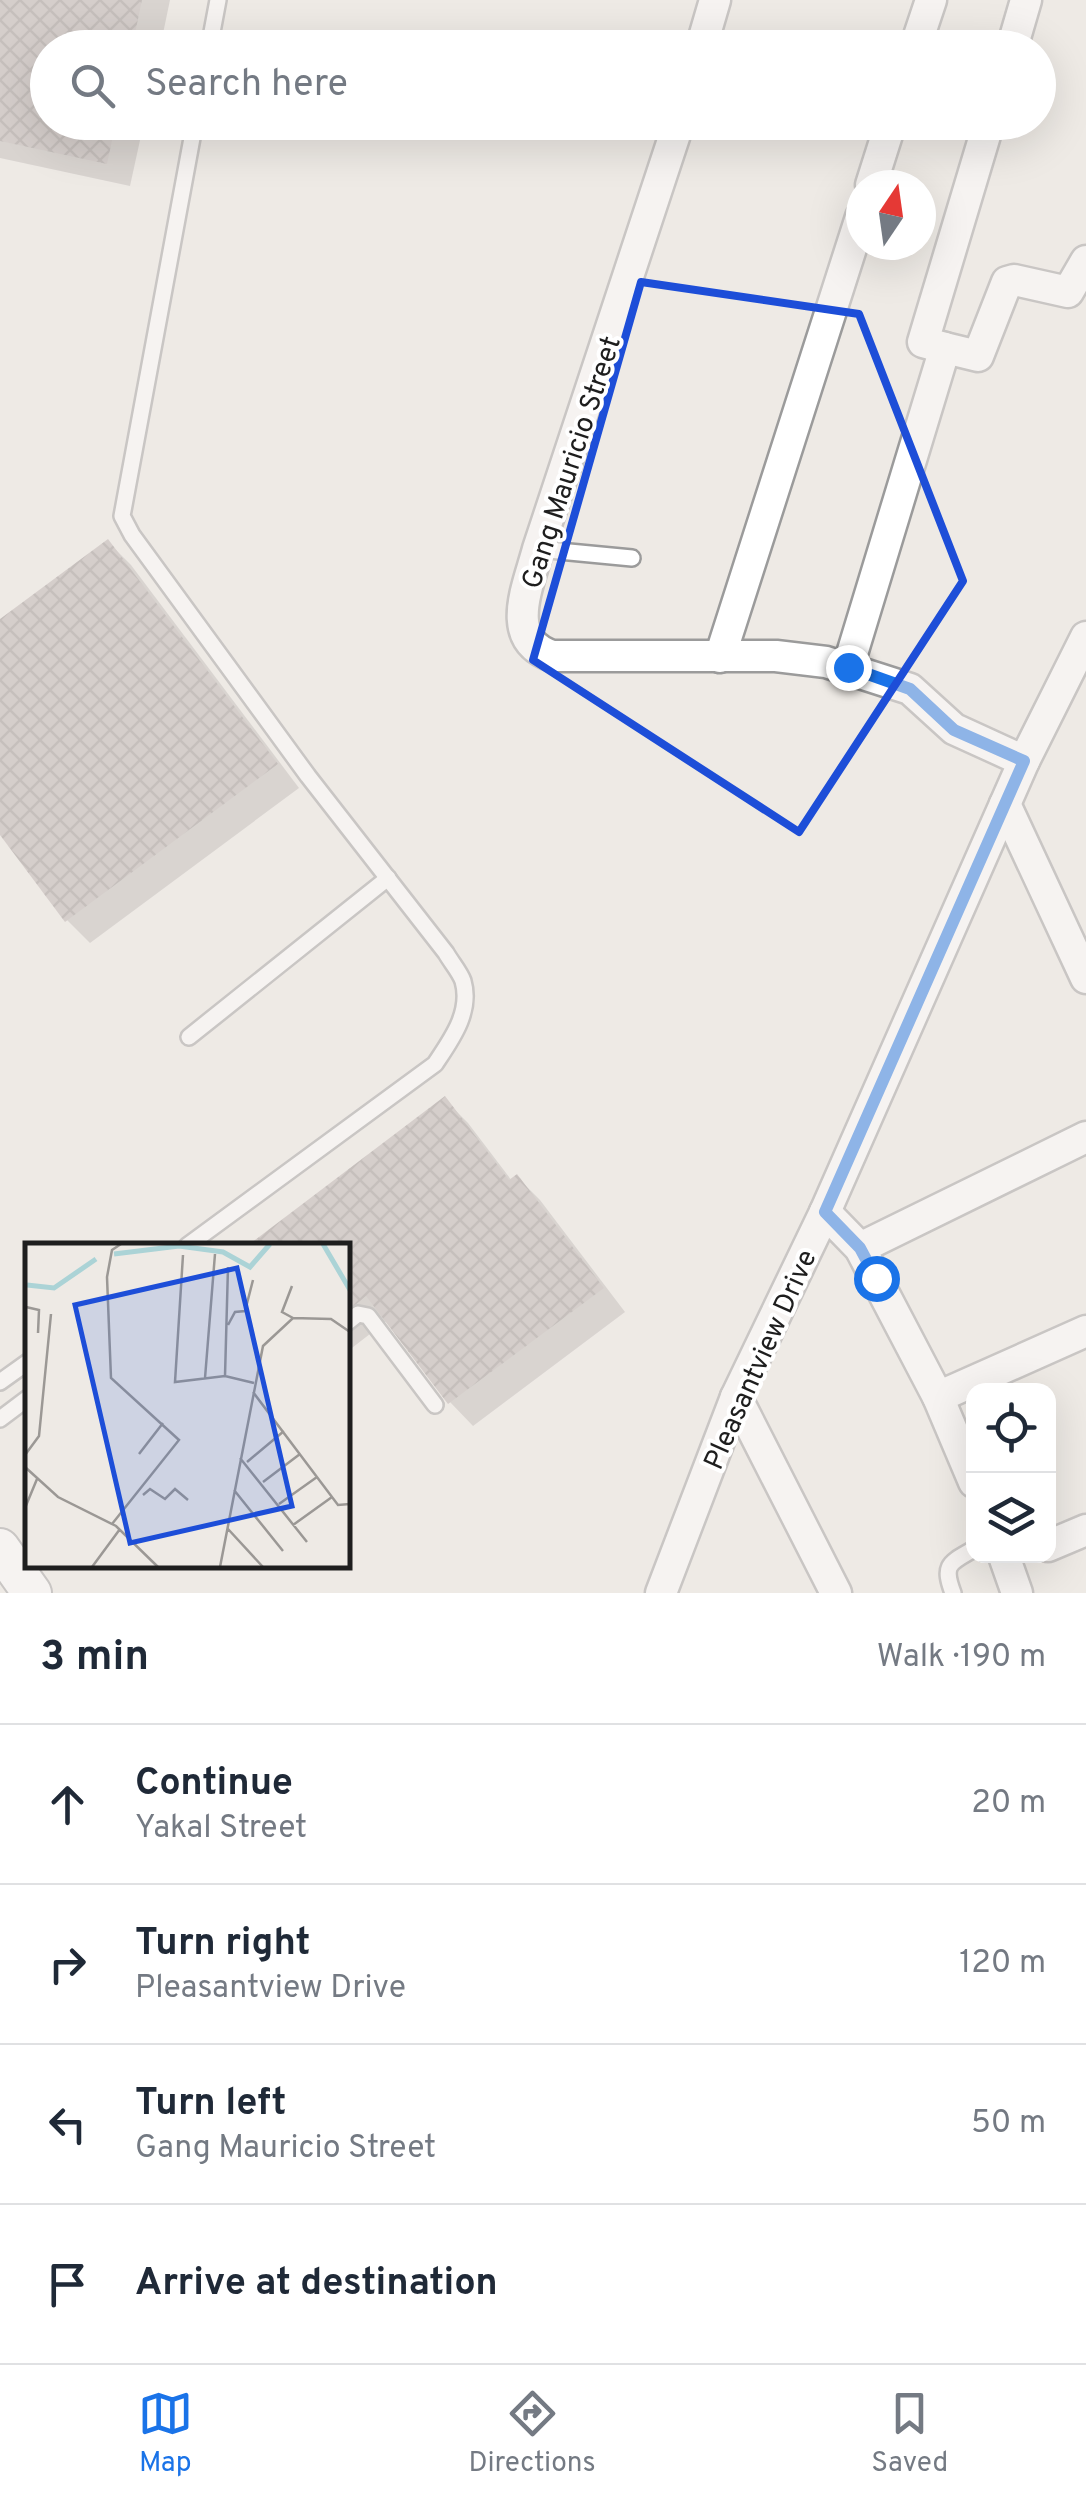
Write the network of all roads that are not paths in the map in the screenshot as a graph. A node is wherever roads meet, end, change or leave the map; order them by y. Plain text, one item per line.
1 (218, 0) edge
2 (715, 0) edge
3 (930, 0) edge
4 (1026, 0) edge
5 (212, 30) edge
6 (706, 30) edge
7 (921, 30) edge
8 (1017, 30) edge
9 (191, 140) edge
10 (674, 140) edge
11 (885, 140) edge
12 (984, 140) edge
13 (876, 170) edge
14 (847, 260) edge
15 (1086, 261) edge
16 (945, 348) junction
17 (538, 549) junction
18 (632, 558) dead end
19 (1086, 637) edge
20 (720, 657) junction
21 (848, 667) junction
22 (1024, 761) junction
23 (1004, 804) junction
24 (388, 878) junction
25 (1086, 978) edge
26 (190, 1037) dead end
27 (1086, 1138) edge
28 (825, 1212) junction
29 (191, 1243) edge
30 (860, 1248) junction
31 (350, 1320) edge
32 (1086, 1332) edge
33 (25, 1364) edge
34 (0, 1382) edge
35 (938, 1397) junction
36 (736, 1398) junction
37 (25, 1400) edge
38 (435, 1405) dead end
39 (0, 1419) edge
40 (970, 1473) edge
41 (1086, 1530) edge
42 (1056, 1543) edge
43 (0, 1548) edge
44 (966, 1555) edge
45 (1013, 1563) edge
46 (32, 1593) edge
47 (661, 1593) edge
48 (836, 1593) edge
49 (953, 1593) edge
50 (1016, 1593) edge

1 - 5 lane
2 - 6 street
3 - 7 street
4 - 8 street
9 - 24 lane
10 - 17 street, Gang Mauricio Street
11 - 13 street
12 - 16 street
14 - 20 street
15 - 16 street
16 - 21 street
17 - 18 lane
17 - 20 street, Gang Mauricio Street
19 - 22 street, Pleasantview Drive
20 - 21 street, Gang Mauricio Street
21 - 22 street, Gang Mauricio Street
22 - 23 street, Pleasantview Drive
23 - 25 street
23 - 28 street, Pleasantview Drive
24 - 26 lane
24 - 29 lane
27 - 30 street
28 - 30 street
28 - 36 street, Pleasantview Drive
30 - 35 street
31 - 38 lane
32 - 35 street
33 - 34 lane
35 - 40 street
36 - 47 street, Pleasantview Drive
36 - 48 street
37 - 39 lane
41 - 42 street
43 - 46 street
44 - 49 lane
45 - 50 street

